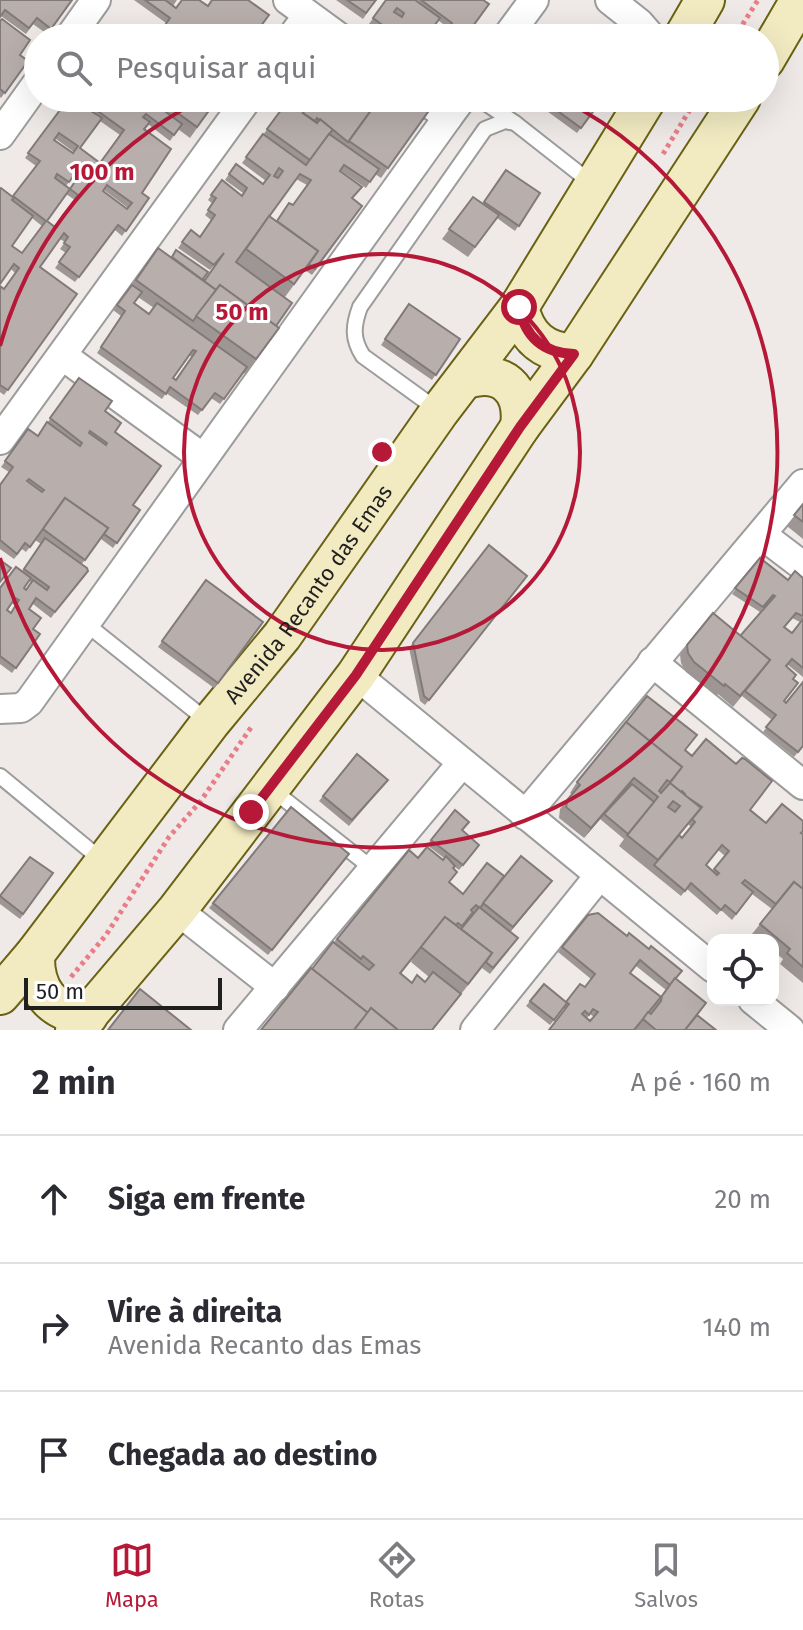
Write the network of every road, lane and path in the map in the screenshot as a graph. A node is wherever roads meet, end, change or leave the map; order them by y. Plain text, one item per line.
1 (96, 0) edge
2 (534, 0) edge
3 (610, 0) edge
4 (758, 0) edge
5 (800, 0) edge
6 (298, 7) edge
7 (79, 24) edge
8 (321, 24) edge
9 (516, 24) edge
10 (668, 24) edge
11 (743, 24) edge
12 (779, 36) edge
13 (24, 102) edge
14 (238, 112) edge
15 (452, 112) edge
16 (499, 112) edge
17 (638, 112) edge
18 (732, 112) edge
19 (515, 123) junction
20 (0, 135) edge
21 (594, 185) junction
22 (519, 307) junction
23 (574, 354) junction
24 (63, 356) junction
25 (464, 380) junction
26 (439, 412) junction
27 (520, 427) junction
28 (0, 440) edge
29 (203, 458) junction
30 (803, 484) edge
31 (762, 535) junction
32 (803, 566) edge
33 (85, 623) junction
34 (652, 662) junction
35 (356, 675) junction
36 (0, 709) edge
37 (210, 723) junction
38 (462, 763) junction
39 (0, 776) edge
40 (803, 785) edge
41 (270, 788) junction
42 (525, 815) junction
43 (105, 862) junction
44 (373, 869) junction
45 (599, 876) junction
46 (177, 910) junction
47 (35, 954) junction
48 (707, 963) edge
49 (275, 987) junction
50 (0, 995) edge
51 (760, 1006) edge
52 (81, 1023) edge
53 (480, 1028) edge
54 (238, 1030) edge
55 (790, 1030) edge

1 - 7 street
2 - 9 street
3 - 10 street
4 - 11 path
5 - 12 main road
6 - 8 street
13 - 20 street
14 - 24 street
15 - 29 street
16 - 19 lane
17 - 21 main road, Avenida Recanto das Emas
18 - 23 main road
19 - 21 lane
19 - 26 lane
21 - 22 main road, Avenida Recanto das Emas
22 - 23 main road
22 - 25 main road, Avenida Recanto das Emas
23 - 27 main road
24 - 28 street
24 - 29 street
25 - 26 main road, Avenida Recanto das Emas
25 - 27 main road
26 - 37 main road, Avenida Recanto das Emas
27 - 35 main road
29 - 33 street
30 - 31 street
31 - 32 street
31 - 34 street
33 - 36 street
33 - 37 lane
34 - 40 street
34 - 42 street
35 - 38 street
35 - 41 main road
37 - 43 main road, Avenida Recanto das Emas
38 - 42 street
38 - 44 street
39 - 43 lane
41 - 44 lane
41 - 46 main road
42 - 45 street
43 - 47 main road, Avenida Recanto das Emas
44 - 49 street
45 - 48 street
45 - 53 street
46 - 49 street
46 - 52 main road
47 - 50 main road, Avenida Recanto das Emas
47 - 52 main road
49 - 54 street
51 - 55 street

